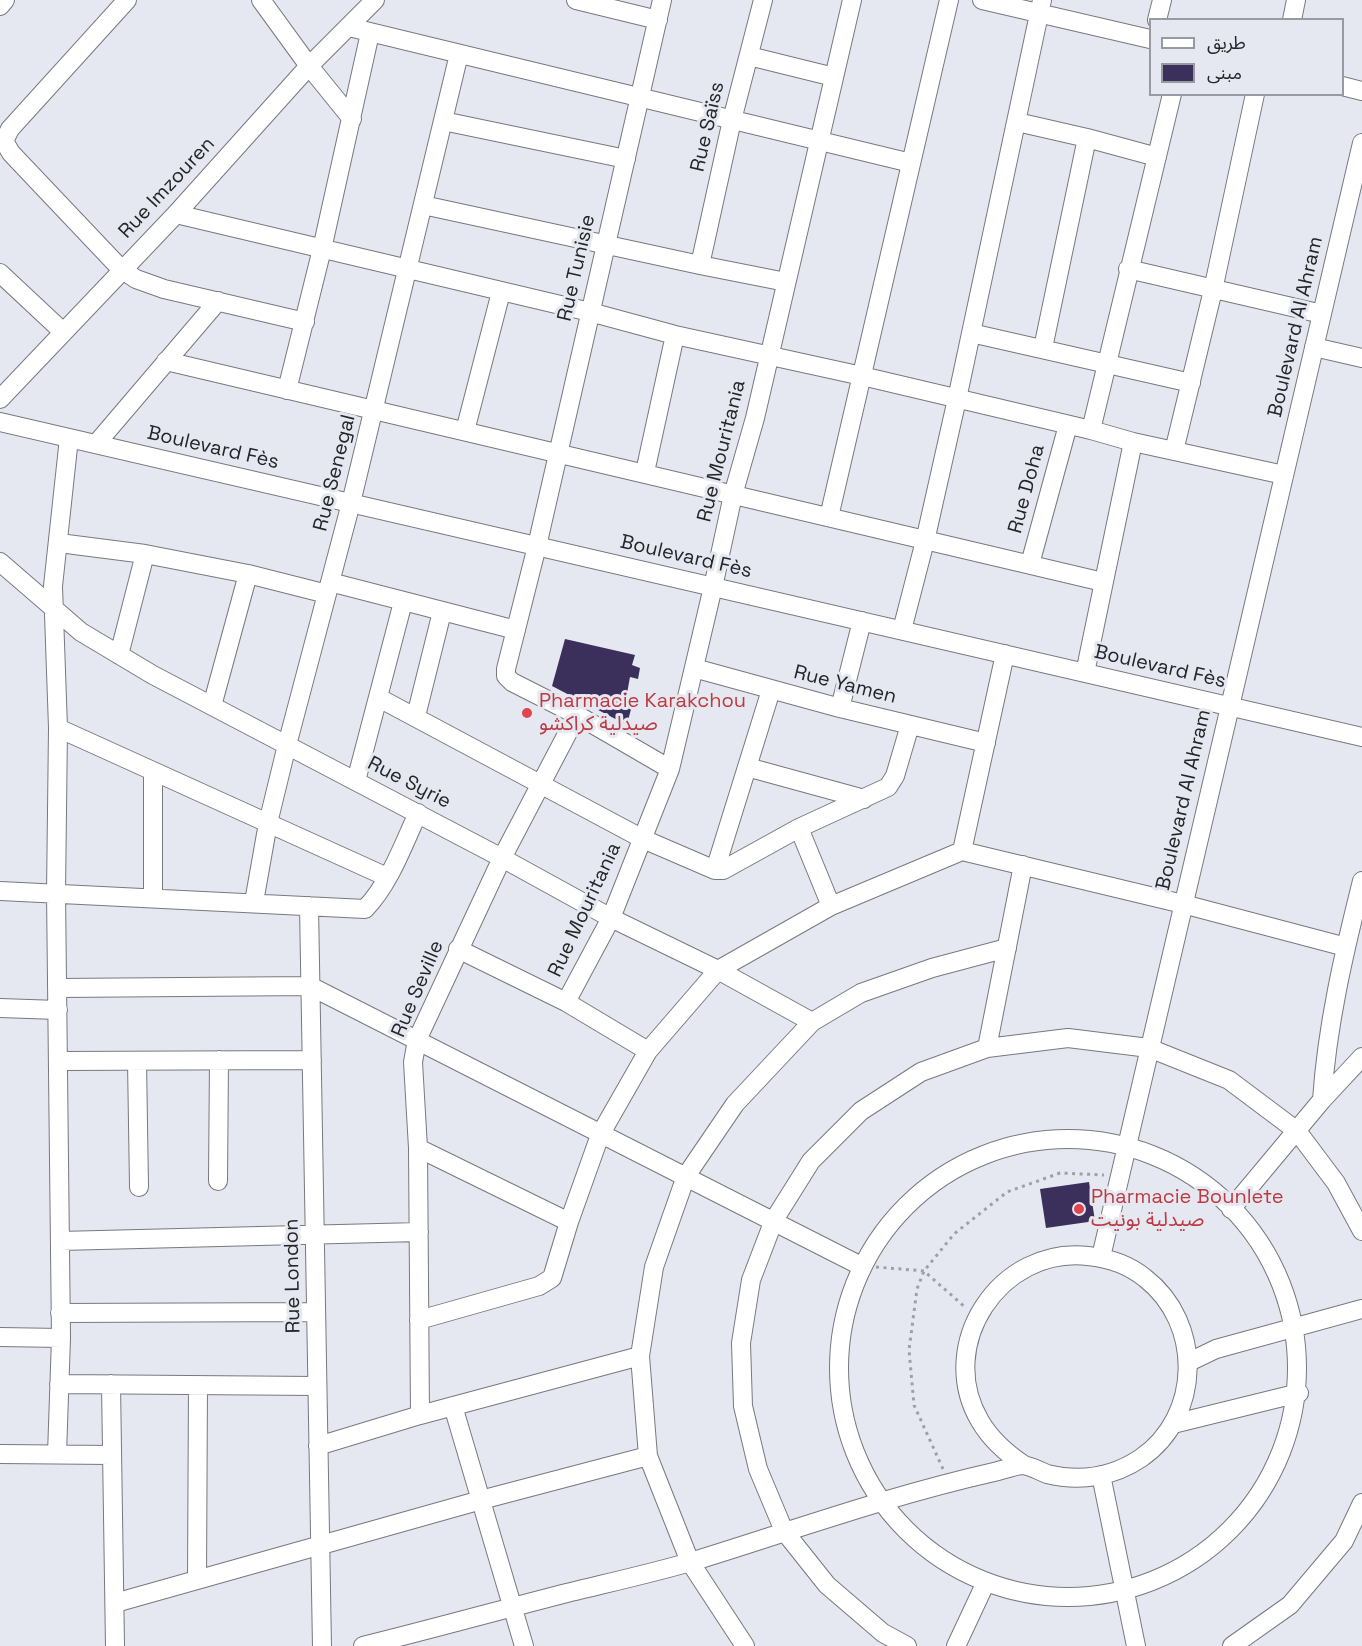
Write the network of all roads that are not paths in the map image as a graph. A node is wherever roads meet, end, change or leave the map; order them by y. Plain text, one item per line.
1 (5, 0) edge
2 (127, 0) edge
3 (261, 0) edge
4 (375, 0) edge
5 (576, 0) edge
6 (662, 0) edge
7 (763, 0) edge
8 (852, 0) edge
9 (949, 0) edge
10 (982, 0) edge
11 (1162, 0) edge
12 (1296, 0) edge
13 (0, 6) edge
14 (1041, 7) edge
15 (1158, 18) edge
16 (1292, 18) edge
17 (658, 20) junction
18 (349, 27) junction
19 (370, 33) junction
20 (1149, 39) edge
21 (459, 54) junction
22 (749, 56) junction
23 (309, 66) junction
24 (834, 77) junction
25 (1344, 86) edge
26 (1362, 91) edge
27 (1172, 96) edge
28 (1255, 96) edge
29 (640, 98) junction
30 (352, 119) junction
31 (732, 120) junction
32 (443, 121) junction
33 (1017, 122) junction
34 (1088, 138) junction
35 (820, 141) junction
36 (1362, 143) edge
37 (1157, 157) junction
38 (626, 159) junction
39 (911, 163) junction
40 (423, 205) junction
41 (176, 214) junction
42 (606, 245) junction
43 (322, 249) junction
44 (699, 265) junction
45 (121, 269) junction
46 (1128, 269) junction
47 (407, 270) junction
48 (0, 273) edge
49 (786, 282) junction
50 (1213, 290) junction
51 (501, 292) junction
52 (218, 301) junction
53 (590, 312) junction
54 (1322, 314) junction
55 (305, 322) junction
56 (62, 331) junction
57 (971, 333) junction
58 (675, 335) junction
59 (1043, 348) junction
60 (1314, 348) junction
61 (769, 355) junction
62 (1362, 358) edge
63 (166, 361) junction
64 (1107, 362) junction
65 (861, 376) junction
66 (1191, 383) junction
67 (287, 390) junction
68 (0, 399) edge
69 (957, 399) junction
70 (373, 410) junction
71 (0, 422) edge
72 (1068, 425) junction
73 (1091, 430) junction
74 (465, 431) junction
75 (69, 438) junction
76 (1133, 442) junction
77 (96, 444) junction
78 (1174, 451) junction
79 (557, 453) junction
80 (645, 472) junction
81 (1284, 475) junction
82 (733, 495) junction
83 (351, 503) junction
84 (829, 517) junction
85 (925, 541) junction
86 (59, 543) junction
87 (537, 546) junction
88 (145, 554) junction
89 (1030, 564) junction
90 (1, 565) edge
91 (248, 574) junction
92 (1103, 582) junction
93 (713, 587) junction
94 (328, 588) junction
95 (403, 602) junction
96 (54, 609) junction
97 (441, 612) junction
98 (862, 621) junction
99 (516, 630) junction
100 (902, 630) junction
101 (1005, 654) junction
102 (119, 655) junction
103 (694, 668) junction
104 (1085, 673) junction
105 (771, 690) junction
106 (379, 698) junction
107 (212, 706) junction
108 (1229, 706) junction
109 (840, 708) junction
110 (577, 715) junction
111 (416, 716) junction
112 (910, 725) junction
113 (58, 728) junction
114 (1362, 736) edge
115 (986, 744) junction
116 (287, 745) junction
117 (747, 767) junction
118 (670, 769) junction
119 (153, 771) junction
120 (356, 781) junction
121 (541, 785) junction
122 (864, 799) junction
123 (418, 813) junction
124 (268, 823) junction
125 (799, 828) junction
126 (644, 839) junction
127 (962, 851) junction
128 (502, 858) junction
129 (1023, 865) junction
130 (715, 870) junction
131 (387, 877) junction
132 (1362, 881) edge
133 (0, 891) edge
134 (56, 892) junction
135 (153, 897) junction
136 (254, 902) junction
137 (1183, 904) junction
138 (309, 906) junction
139 (831, 906) junction
140 (611, 918) junction
141 (1346, 947) junction
142 (1007, 948) junction
143 (458, 949) junction
144 (718, 970) junction
145 (310, 986) junction
146 (58, 988) junction
147 (566, 1002) junction
148 (0, 1008) edge
149 (58, 1010) junction
150 (812, 1022) junction
151 (417, 1040) junction
152 (987, 1048) junction
153 (1149, 1048) junction
154 (648, 1052) junction
155 (219, 1060) junction
156 (312, 1060) junction
157 (1361, 1060) edge
158 (58, 1061) junction
159 (137, 1061) junction
160 (1322, 1100) junction
161 (1297, 1131) junction
162 (600, 1134) junction
163 (1126, 1144) junction
164 (418, 1148) junction
165 (686, 1176) junction
166 (218, 1181) dead end
167 (139, 1186) dead end
168 (1231, 1209) junction
169 (774, 1220) junction
170 (569, 1222) junction
171 (1362, 1231) edge
172 (419, 1232) junction
173 (315, 1234) junction
174 (60, 1241) junction
175 (1101, 1257) junction
176 (861, 1266) junction
177 (1362, 1309) edge
178 (316, 1312) junction
179 (60, 1313) junction
180 (419, 1320) junction
181 (1293, 1328) junction
182 (0, 1337) edge
183 (61, 1338) junction
184 (640, 1356) junction
185 (1189, 1362) junction
186 (59, 1384) junction
187 (111, 1384) junction
188 (198, 1385) junction
189 (317, 1386) junction
190 (1299, 1393) junction
191 (453, 1407) junction
192 (420, 1415) junction
193 (1173, 1424) junction
194 (318, 1446) junction
195 (0, 1454) edge
196 (57, 1454) junction
197 (112, 1455) junction
198 (648, 1456) junction
199 (1024, 1465) junction
200 (1101, 1475) junction
201 (481, 1500) junction
202 (882, 1502) junction
203 (1362, 1503) edge
204 (784, 1532) junction
205 (320, 1546) junction
206 (690, 1562) junction
207 (197, 1581) junction
208 (986, 1582) junction
209 (1123, 1592) junction
210 (115, 1604) junction
211 (512, 1607) junction
212 (115, 1646) edge
213 (322, 1646) edge
214 (363, 1646) edge
215 (524, 1646) edge
216 (743, 1646) edge
217 (907, 1646) edge
218 (956, 1646) edge
219 (1136, 1646) edge
220 (1232, 1646) edge

1 - 13 street
2 - 45 street
3 - 23 street
4 - 18 street, Rue Imzouren
5 - 17 street
6 - 17 street, Rue Tunisie
7 - 22 street, Rue Saïss
8 - 24 street, Rue Mouritania
9 - 39 street
10 - 14 street
11 - 15 street
12 - 16 street
14 - 20 street
14 - 33 street
17 - 29 street, Rue Tunisie
18 - 19 street
18 - 23 street, Rue Imzouren
19 - 21 street
19 - 30 street
21 - 29 street
21 - 32 street, Rue Senegal
22 - 24 street
22 - 31 street, Rue Saïss
23 - 30 street
23 - 41 street, Rue Imzouren
24 - 35 street, Rue Mouritania
25 - 26 street
27 - 37 street
28 - 50 street
29 - 31 street
29 - 38 street, Rue Tunisie
30 - 43 street
31 - 35 street
31 - 44 street, Rue Saïss
32 - 38 street
32 - 40 street, Rue Senegal
33 - 34 street
33 - 57 street
34 - 37 street
34 - 59 street
35 - 39 street
35 - 49 street, Rue Mouritania
36 - 54 street, Boulevard Al Ahram
37 - 46 street
38 - 42 street, Rue Tunisie
39 - 65 street
40 - 42 street
40 - 47 street, Rue Senegal
41 - 43 street
41 - 45 street, Rue Imzouren
42 - 44 street
42 - 53 street, Rue Tunisie
43 - 47 street
43 - 55 street
44 - 49 street
45 - 52 street
45 - 56 street, Rue Imzouren
46 - 50 street
46 - 64 street
47 - 51 street
47 - 70 street, Rue Senegal
48 - 56 street
49 - 61 street, Rue Mouritania
50 - 54 street
50 - 66 street
51 - 53 street
51 - 74 street
52 - 55 street
52 - 63 street
53 - 58 street
53 - 79 street, Rue Tunisie
54 - 60 street, Boulevard Al Ahram
55 - 67 street
56 - 68 street, Rue Imzouren
57 - 59 street
57 - 69 street
58 - 61 street
58 - 80 street
59 - 64 street
60 - 62 street
60 - 81 street, Boulevard Al Ahram
61 - 65 street
61 - 82 street, Rue Mouritania
63 - 67 street
63 - 77 street
64 - 66 street
64 - 73 street
65 - 69 street
65 - 84 street
66 - 78 street
67 - 70 street
69 - 72 street
69 - 85 street
70 - 74 street
70 - 83 street, Rue Senegal
71 - 75 street, Boulevard Fès
72 - 73 street
72 - 89 street, Rue Doha
73 - 76 street
74 - 79 street
75 - 77 street, Boulevard Fès
75 - 86 street
76 - 78 street
76 - 92 street
77 - 83 street, Boulevard Fès
78 - 81 street
79 - 80 street
79 - 87 street, Rue Tunisie
80 - 82 street
81 - 108 street, Boulevard Al Ahram
82 - 84 street
82 - 93 street, Rue Mouritania
83 - 87 street, Boulevard Fès
83 - 94 street, Rue Senegal
84 - 85 street
85 - 89 street
85 - 100 street
86 - 88 street
86 - 96 street
87 - 93 street, Boulevard Fès
87 - 99 street, Rue Tunisie
88 - 91 street
88 - 102 street
89 - 92 street
90 - 96 street, Rue Syrie
91 - 94 street
91 - 107 street
92 - 104 street
93 - 98 street, Boulevard Fès
93 - 103 street, Rue Mouritania
94 - 95 street
94 - 116 street, Rue Senegal
95 - 97 street
95 - 106 street
96 - 102 street, Rue Syrie
96 - 113 street
97 - 99 street
97 - 111 street
98 - 100 street, Boulevard Fès
98 - 109 street
99 - 110 street, Rue Tunisie
100 - 101 street, Boulevard Fès
101 - 104 street, Boulevard Fès
101 - 115 street
102 - 107 street, Rue Syrie
103 - 105 street, Rue Yamen
103 - 118 street, Rue Mouritania
104 - 108 street, Boulevard Fès
105 - 109 street, Rue Yamen
105 - 117 street
106 - 111 street
106 - 120 street
107 - 116 street, Rue Syrie
108 - 114 street, Boulevard Fès
108 - 137 street, Boulevard Al Ahram
109 - 112 street, Rue Yamen
110 - 118 street
110 - 121 street, Rue Seville
111 - 121 street
112 - 115 street, Rue Yamen
112 - 122 street
113 - 119 street
113 - 134 street
115 - 127 street
116 - 120 street, Rue Syrie
116 - 124 street, Rue Senegal
117 - 122 street
117 - 130 street
118 - 126 street, Rue Mouritania
119 - 124 street
119 - 135 street
120 - 123 street, Rue Syrie
121 - 126 street
121 - 128 street, Rue Seville
122 - 125 street
123 - 128 street, Rue Syrie
123 - 131 street
124 - 131 street
124 - 136 street, Rue Senegal
125 - 130 street
125 - 139 street
126 - 130 street
126 - 140 street, Rue Mouritania
127 - 129 street
127 - 139 street
128 - 140 street, Rue Syrie
128 - 143 street, Rue Seville
129 - 137 street
129 - 142 street
131 - 138 street
132 - 141 street
133 - 134 street
134 - 135 street
134 - 146 street
135 - 136 street
136 - 138 street
137 - 141 street
137 - 153 street, Boulevard Al Ahram
138 - 145 street, Rue London
139 - 144 street
140 - 144 street, Rue Syrie
140 - 147 street, Rue Mouritania
141 - 160 street
142 - 150 street
142 - 152 street
143 - 147 street
143 - 151 street, Rue Seville
144 - 150 street, Rue Syrie
144 - 154 street
145 - 146 street
145 - 151 street
145 - 156 street, Rue London
146 - 149 street
147 - 154 street
148 - 149 street
149 - 158 street
150 - 165 street
151 - 162 street
151 - 164 street, Rue Seville
152 - 153 street
152 - 169 street
153 - 161 street
153 - 163 street, Boulevard Al Ahram
154 - 162 street
155 - 156 street
155 - 159 street
155 - 166 street
156 - 173 street, Rue London
157 - 160 street
158 - 159 street
158 - 174 street
159 - 167 street
160 - 161 street
161 - 168 street
161 - 171 street
162 - 165 street
162 - 170 street
163 - 168 street
163 - 175 street, Boulevard Al Ahram
163 - 176 street
164 - 170 street
164 - 172 street, Rue Seville
165 - 169 street
165 - 184 street
168 - 181 street
169 - 176 street
169 - 204 street
170 - 180 street
172 - 173 street
172 - 180 street, Rue Seville
173 - 174 street
173 - 178 street, Rue London
174 - 179 street
175 - 185 street
175 - 199 street
176 - 202 street
177 - 181 street
178 - 179 street
178 - 189 street, Rue London
179 - 183 street
180 - 192 street, Rue Seville
181 - 185 street
181 - 190 street
182 - 183 street
183 - 186 street
184 - 191 street
184 - 198 street
185 - 193 street
186 - 187 street
186 - 196 street
187 - 188 street
187 - 197 street
188 - 189 street
188 - 207 street
189 - 194 street, Rue London
190 - 193 street
190 - 209 street
191 - 192 street
191 - 201 street
192 - 194 street
193 - 200 street
194 - 205 street, Rue London
195 - 196 street
196 - 197 street
197 - 210 street
198 - 201 street
198 - 206 street
199 - 200 street
199 - 202 street
200 - 209 street
201 - 205 street
201 - 211 street
202 - 204 street
202 - 208 street
203 - 220 street
204 - 206 street
204 - 217 street
205 - 207 street
205 - 213 street, Rue London
206 - 211 street
206 - 216 street
207 - 210 street
208 - 209 street
208 - 218 street
209 - 219 street
210 - 212 street
211 - 214 street
211 - 215 street

